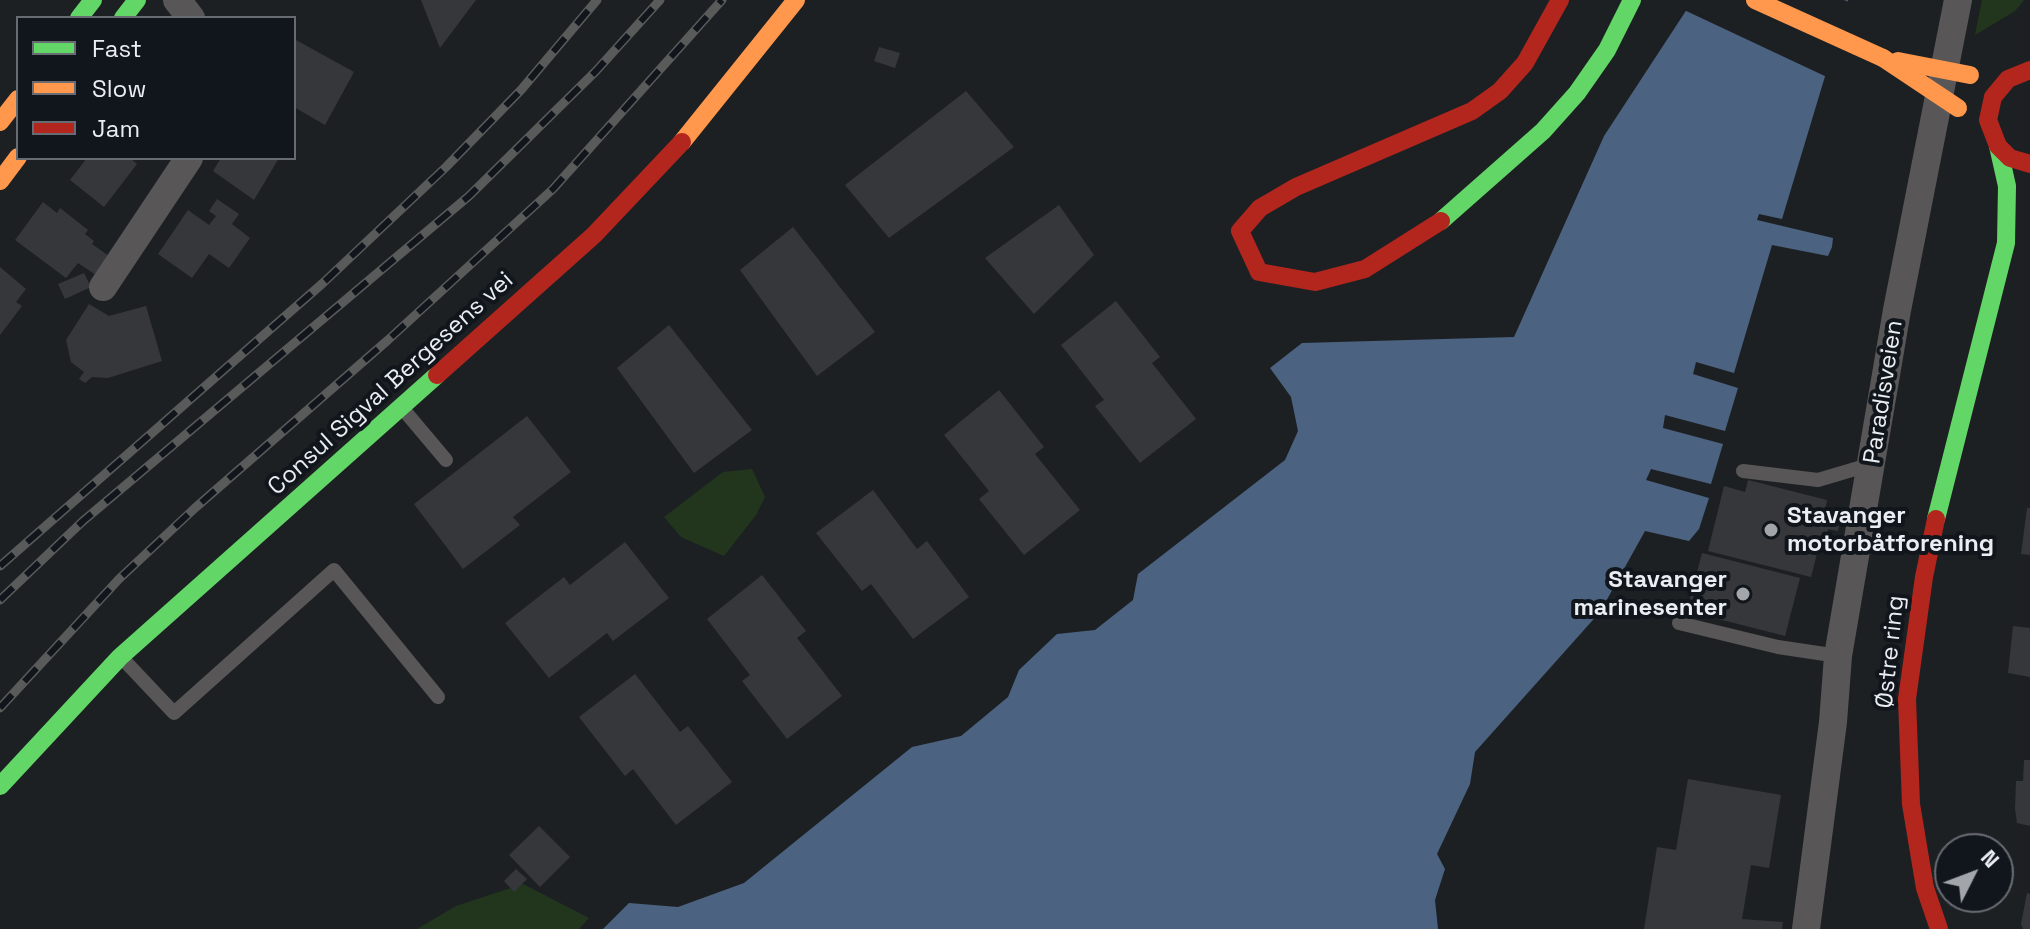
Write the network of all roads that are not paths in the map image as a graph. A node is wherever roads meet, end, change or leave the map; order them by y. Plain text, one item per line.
1 (93, 0) edge
2 (137, 0) edge
3 (177, 0) edge
4 (796, 0) edge
5 (1560, 0) edge
6 (1632, 0) edge
7 (1755, 0) edge
8 (1958, 0) edge
9 (81, 16) edge
10 (125, 16) edge
11 (189, 16) edge
12 (2030, 56) edge
13 (1883, 58) junction
14 (2017, 75) edge
15 (16, 102) edge
16 (0, 122) edge
17 (1997, 144) junction
18 (16, 160) edge
19 (188, 160) edge
20 (2030, 164) edge
21 (0, 181) edge
22 (2022, 217) dead end
23 (2006, 243) junction
24 (103, 287) dead end
25 (402, 409) junction
26 (446, 460) dead end
27 (1872, 464) junction
28 (1743, 471) dead end
29 (1679, 623) dead end
30 (1838, 656) junction
31 (120, 657) junction
32 (438, 697) dead end
33 (0, 786) edge
34 (1806, 929) edge
35 (1939, 929) edge

1 - 9 street
2 - 10 street
3 - 11 street
4 - 25 street, Consul Sigval Bergesens vei
5 - 6 street
7 - 13 street
8 - 27 street, Paradisveien
12 - 14 street
13 - 14 street, bridge
13 - 17 street, bridge
14 - 17 street, Østre ring
15 - 16 street
17 - 20 street
17 - 23 street, Østre ring
18 - 21 street
19 - 24 street
22 - 23 street, Østre ring
23 - 35 street, Østre ring
25 - 26 lane
25 - 31 street, Consul Sigval Bergesens vei
27 - 28 lane
27 - 30 street, Paradisveien
29 - 30 lane
30 - 34 street, Paradisveien
31 - 32 lane
31 - 33 street, Consul Sigval Bergesens vei

